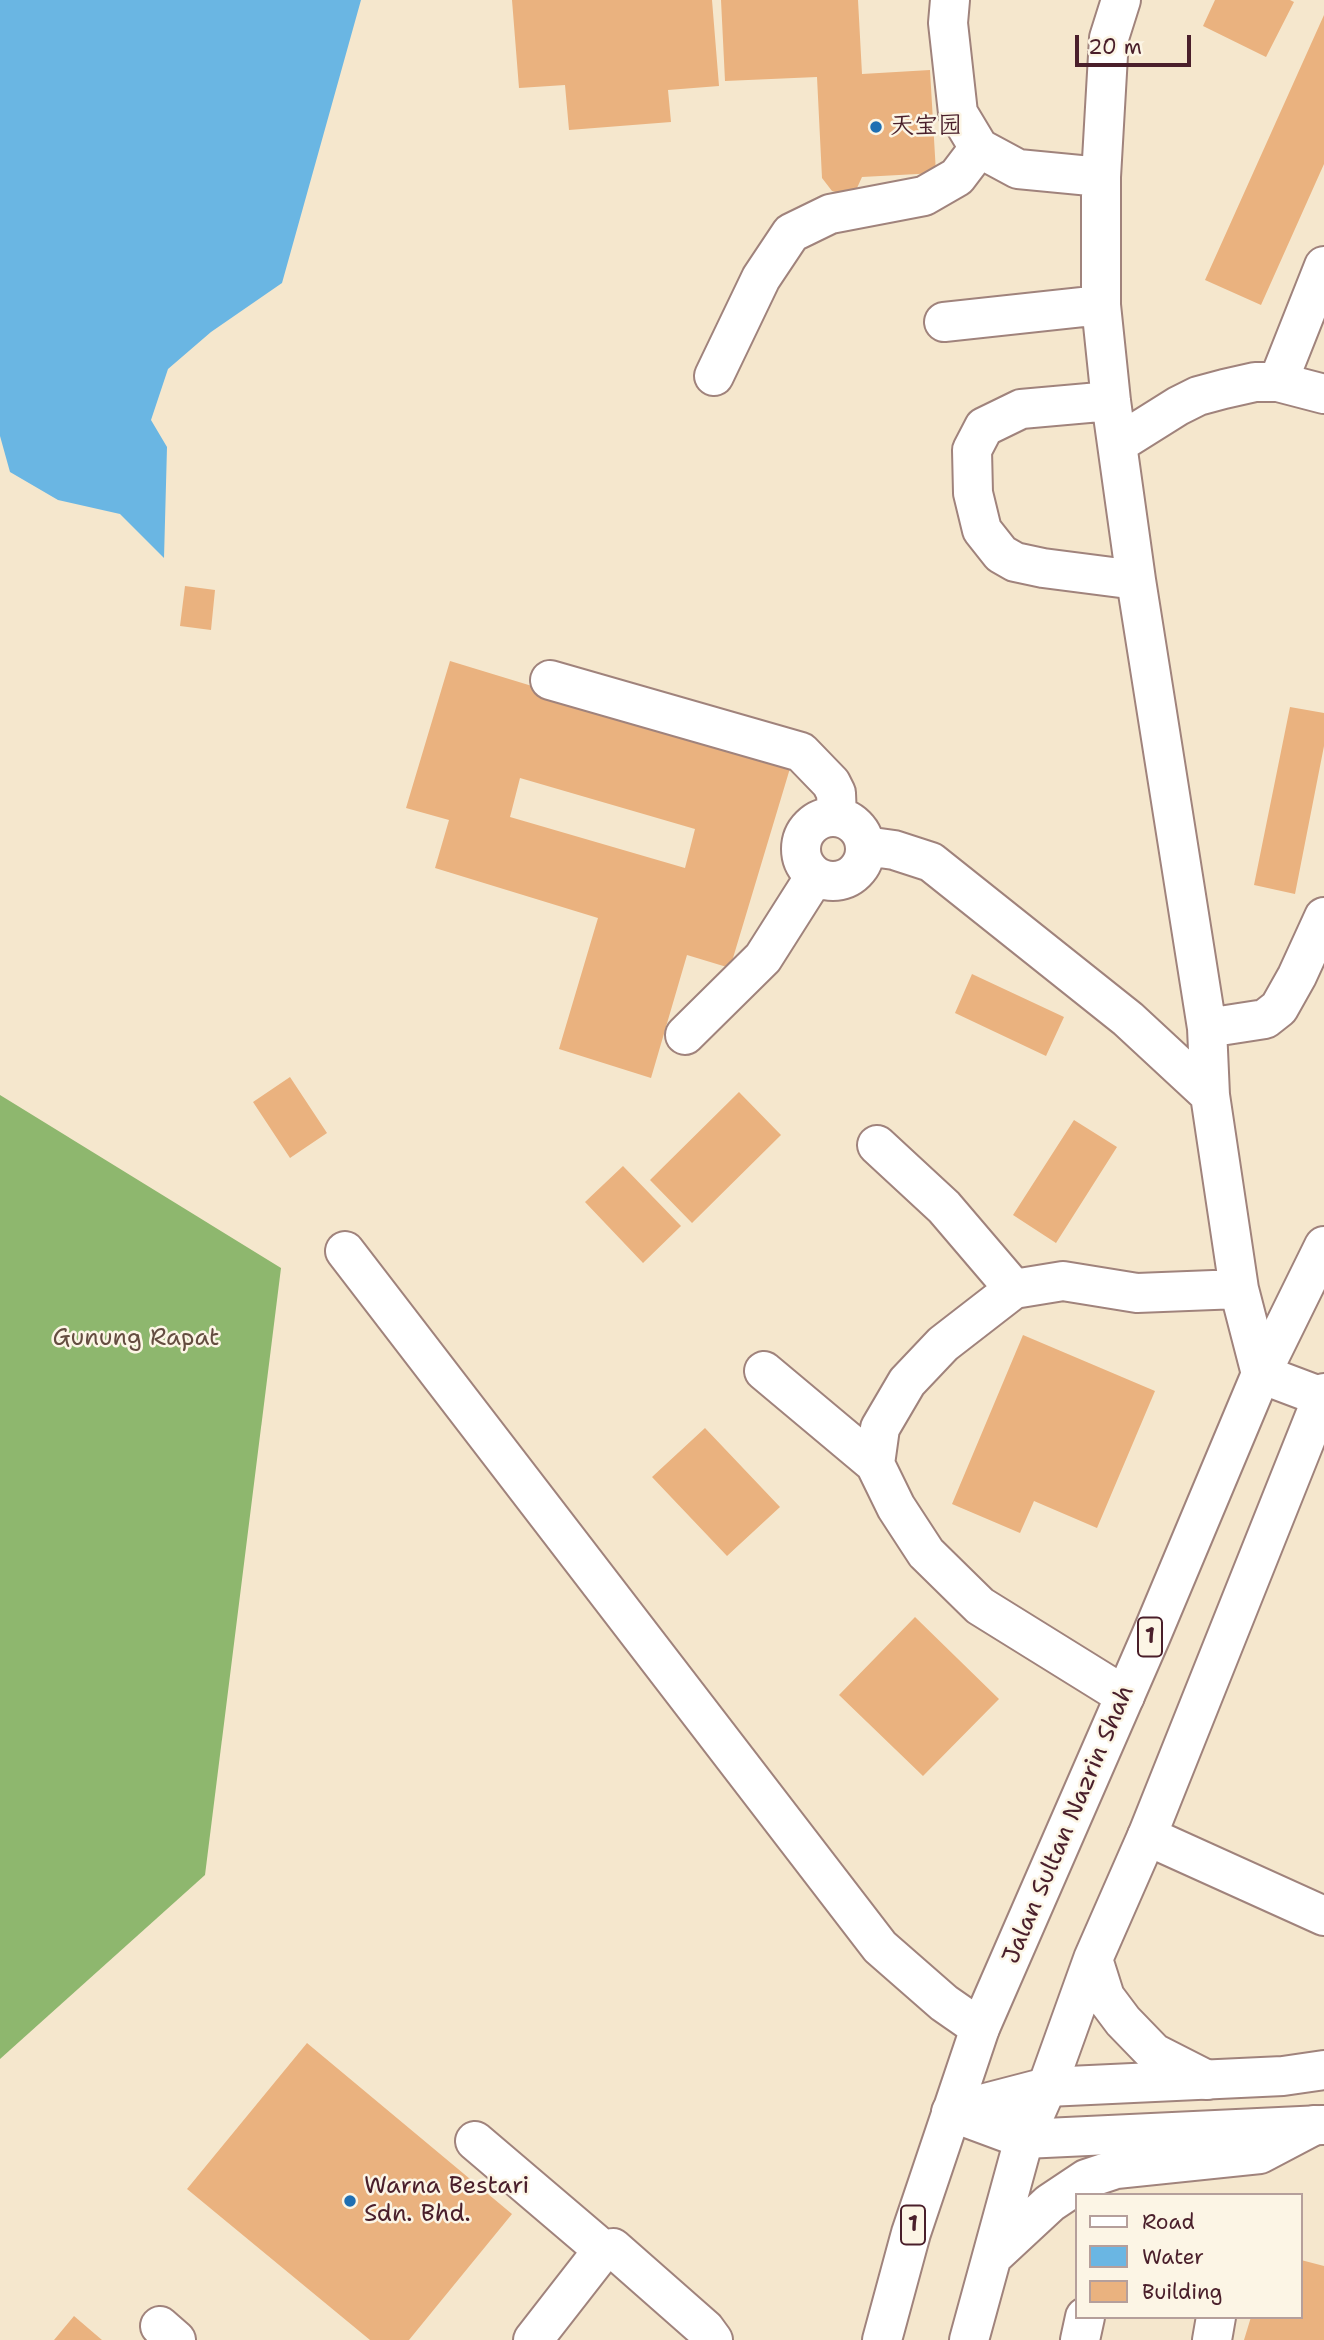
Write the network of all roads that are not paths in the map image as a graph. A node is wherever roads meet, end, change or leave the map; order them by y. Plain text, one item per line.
1 (950, 0) edge
2 (1121, 0) edge
3 (979, 148) junction
4 (1101, 177) junction
5 (1324, 266) edge
6 (1101, 306) junction
7 (944, 322) dead end
8 (714, 376) dead end
9 (1278, 382) junction
10 (1324, 394) edge
11 (1111, 401) junction
12 (1119, 443) junction
13 (1136, 580) junction
14 (550, 680) dead end
15 (837, 817) junction
16 (865, 846) junction
17 (815, 876) junction
18 (1324, 917) edge
19 (1206, 1028) junction
20 (685, 1035) dead end
21 (1210, 1095) junction
22 (877, 1144) dead end
23 (1324, 1246) edge
24 (345, 1251) dead end
25 (1014, 1289) junction
26 (1239, 1289) junction
27 (764, 1371) dead end
28 (1261, 1374) junction
29 (1323, 1395) edge
30 (875, 1464) junction
31 (1125, 1696) junction
32 (1147, 1836) junction
33 (1324, 1916) edge
34 (1093, 1959) junction
35 (980, 2028) junction
36 (1324, 2070) edge
37 (1207, 2080) junction
38 (1046, 2087) junction
39 (951, 2112) junction
40 (1320, 2125) edge
41 (1024, 2139) junction
42 (475, 2141) dead end
43 (603, 2250) junction
44 (994, 2255) junction
45 (1085, 2319) edge
46 (1216, 2319) edge
47 (533, 2340) edge
48 (713, 2340) edge
49 (882, 2340) edge
50 (969, 2340) edge
51 (1080, 2340) edge
52 (1212, 2340) edge

1 - 3 main road
2 - 4 main road
3 - 4 main road
3 - 8 main road
4 - 6 main road
5 - 9 main road
6 - 7 main road
6 - 11 main road
9 - 10 main road
9 - 12 main road
11 - 12 main road
11 - 13 main road
12 - 13 main road
13 - 19 main road
14 - 15 main road
15 - 16 main road
15 - 17 main road
16 - 17 main road
16 - 21 main road
17 - 20 main road
18 - 19 main road
19 - 21 main road
21 - 26 main road
22 - 25 main road
23 - 28 main road, Jalan Sultan Nazrin Shah / 1
24 - 35 main road
25 - 26 main road
25 - 30 main road
26 - 28 main road
27 - 30 main road
28 - 29 main road
28 - 31 main road, Jalan Sultan Nazrin Shah / 1
29 - 32 main road
30 - 31 main road
31 - 35 main road, Jalan Sultan Nazrin Shah / 1
32 - 33 main road
32 - 34 main road
34 - 37 main road
34 - 38 main road
35 - 39 main road, Jalan Sultan Nazrin Shah / 1
36 - 37 main road
37 - 38 main road
38 - 39 main road
38 - 41 main road
39 - 41 main road
39 - 49 main road, Jalan Sultan Nazrin Shah / 1
40 - 41 main road
40 - 44 main road
41 - 44 main road
42 - 43 main road
43 - 47 main road
43 - 48 main road
44 - 50 main road
45 - 51 main road
46 - 52 main road

